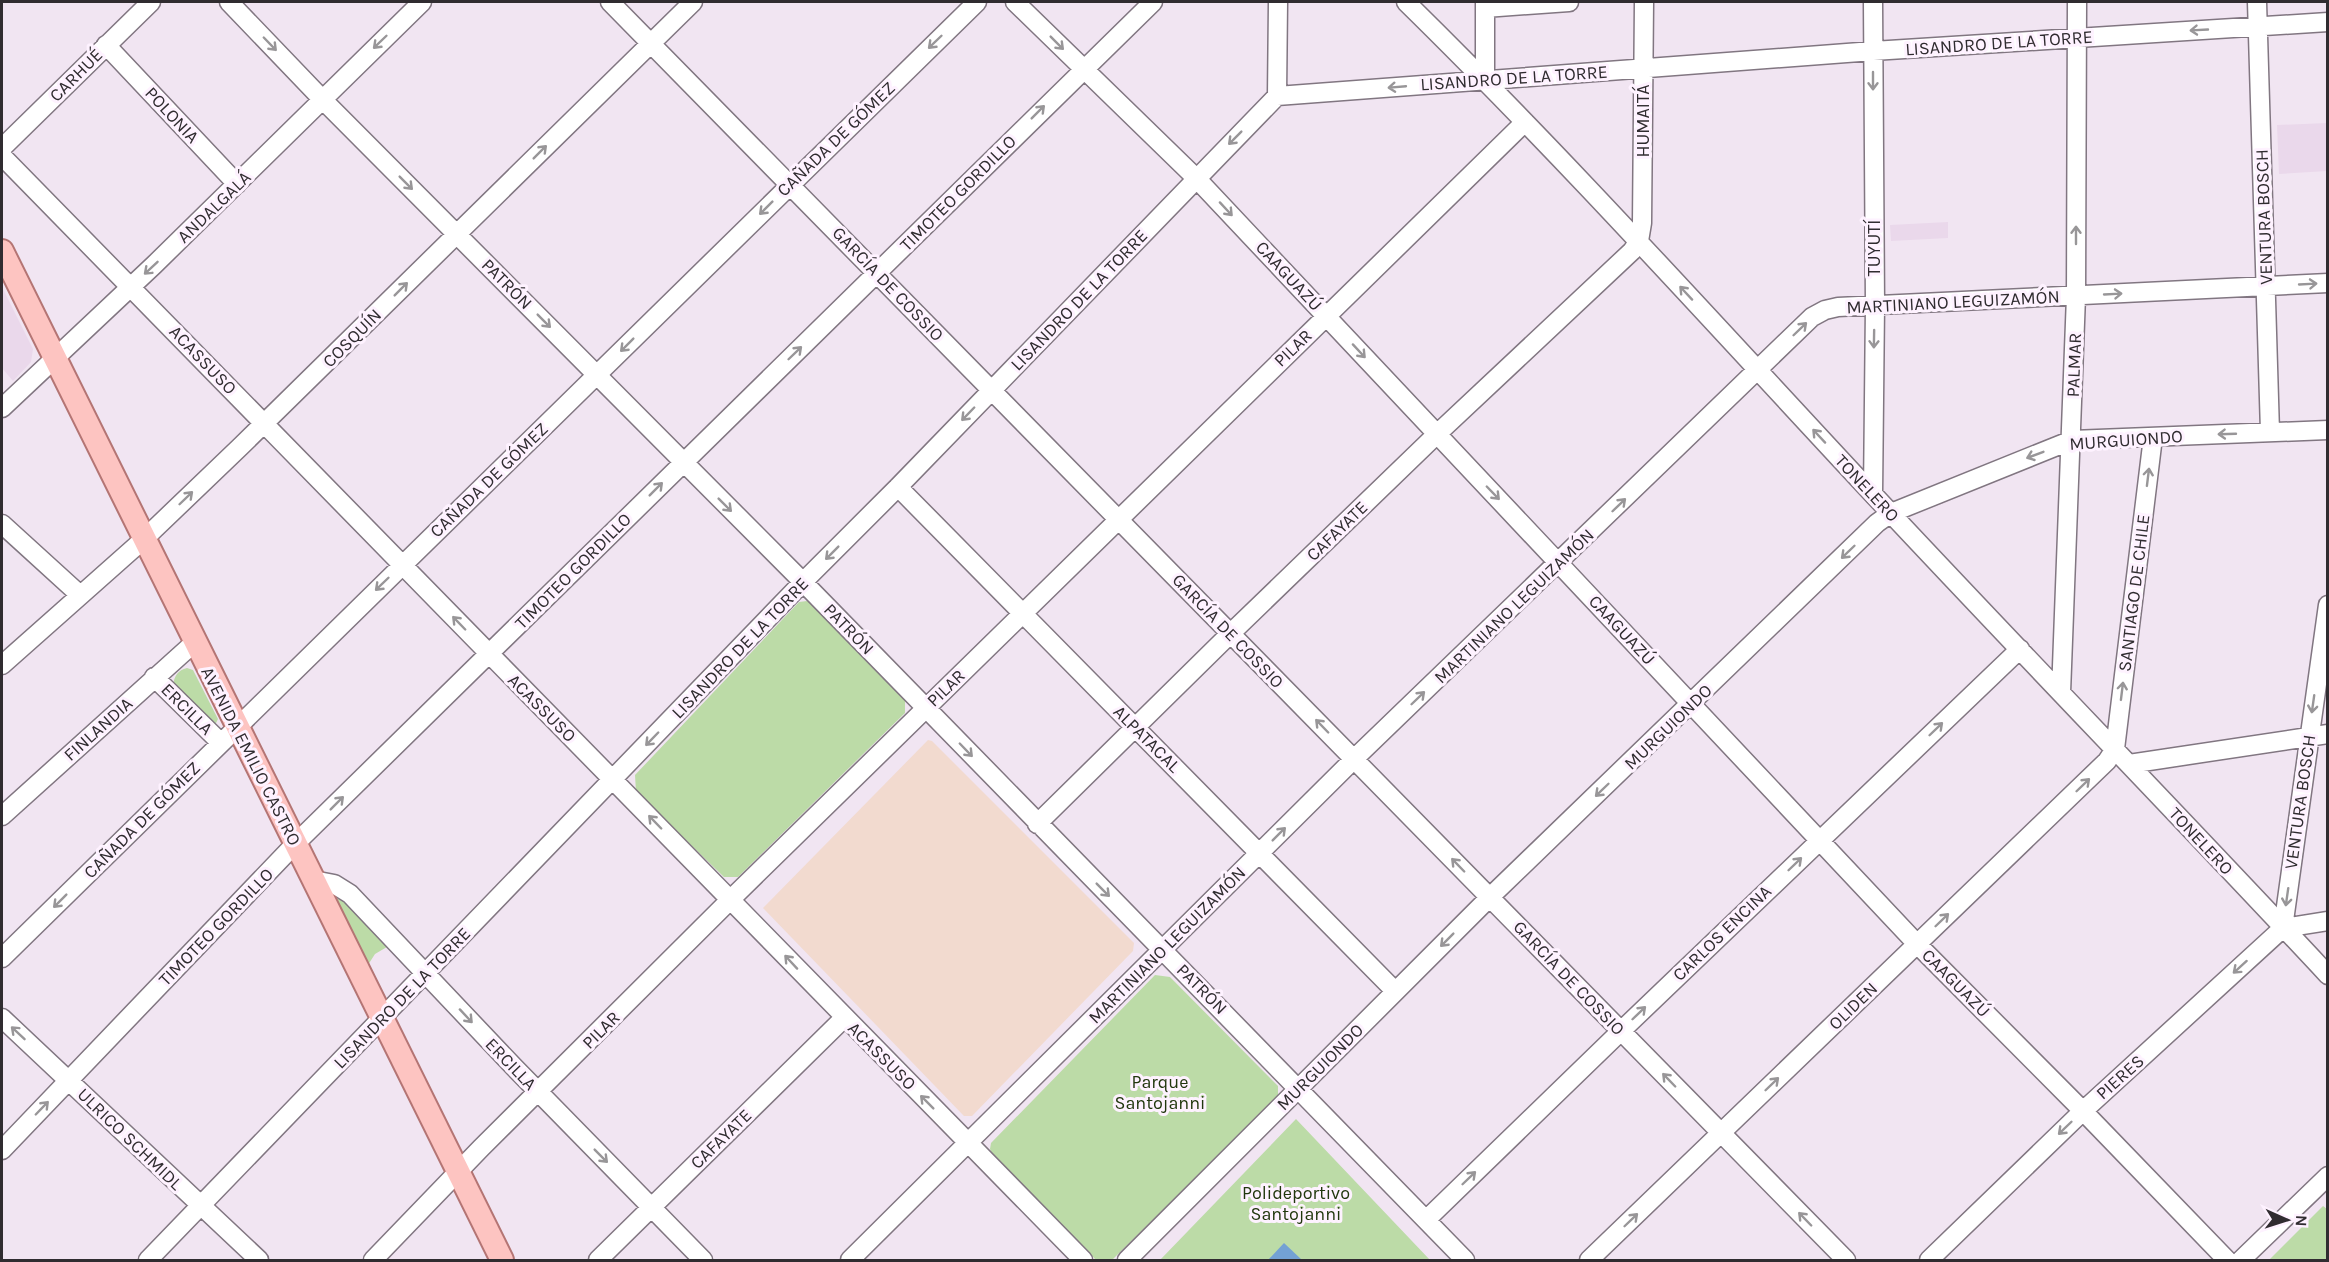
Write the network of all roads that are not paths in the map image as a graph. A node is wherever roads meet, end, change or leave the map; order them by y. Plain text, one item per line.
1 (151, 2) edge
2 (229, 2) edge
3 (422, 2) edge
4 (610, 2) edge
5 (693, 2) edge
6 (977, 2) edge
7 (1015, 2) edge
8 (1153, 2) edge
9 (1278, 2) edge
10 (1406, 2) edge
11 (1569, 2) edge
12 (1644, 2) edge
13 (1873, 2) edge
14 (2077, 2) edge
15 (2257, 2) edge
16 (1485, 5) edge
17 (2328, 22) edge
18 (2257, 27) junction
19 (2077, 37) junction
20 (651, 43) junction
21 (106, 45) junction
22 (1873, 51) junction
23 (1083, 68) junction
24 (1643, 68) junction
25 (1485, 80) junction
26 (1277, 96) junction
27 (322, 99) junction
28 (1526, 122) junction
29 (2, 148) edge
30 (2, 156) edge
31 (1196, 178) junction
32 (237, 184) junction
33 (790, 184) junction
34 (458, 234) junction
35 (1639, 241) junction
36 (2, 251) edge
37 (877, 273) junction
38 (2328, 283) edge
39 (131, 286) junction
40 (2266, 287) junction
41 (2076, 296) junction
42 (1875, 305) junction
43 (1326, 316) junction
44 (55, 358) junction
45 (1758, 370) junction
46 (597, 375) junction
47 (992, 390) junction
48 (2, 408) edge
49 (264, 424) junction
50 (2328, 430) edge
51 (2270, 432) junction
52 (1437, 434) junction
53 (2153, 437) junction
54 (2072, 440) junction
55 (683, 462) junction
56 (898, 487) junction
57 (1873, 494) junction
58 (1891, 513) junction
59 (1118, 519) junction
60 (2, 524) edge
61 (144, 539) junction
62 (1560, 563) junction
63 (403, 565) junction
64 (803, 582) junction
65 (80, 595) junction
66 (2328, 605) edge
67 (1022, 615) junction
68 (1231, 633) junction
69 (195, 642) junction
70 (2020, 649) junction
71 (489, 654) junction
72 (2, 665) edge
73 (154, 677) junction
74 (2061, 693) junction
75 (1691, 704) junction
76 (926, 708) junction
77 (1136, 727) junction
78 (228, 734) junction
79 (2328, 734) edge
80 (2308, 737) junction
81 (2115, 749) junction
82 (1354, 759) junction
83 (2129, 764) junction
84 (613, 779) junction
85 (2, 816) edge
86 (1037, 824) junction
87 (1819, 840) junction
88 (296, 844) junction
89 (1260, 853) junction
90 (314, 880) junction
91 (1490, 897) junction
92 (731, 899) junction
93 (2328, 921) edge
94 (2283, 928) junction
95 (1917, 944) junction
96 (1163, 950) junction
97 (2, 958) edge
98 (426, 973) junction
99 (2328, 975) edge
100 (1395, 992) junction
101 (2, 1018) edge
102 (844, 1018) junction
103 (381, 1019) junction
104 (1620, 1030) junction
105 (69, 1081) junction
106 (1299, 1088) junction
107 (538, 1092) junction
108 (2083, 1111) junction
109 (1721, 1133) junction
110 (968, 1144) junction
111 (2, 1150) edge
112 (458, 1172) junction
113 (2328, 1176) edge
114 (200, 1206) junction
115 (652, 1208) junction
116 (1427, 1219) junction
117 (148, 1260) edge
118 (259, 1260) edge
119 (373, 1260) edge
120 (502, 1260) edge
121 (598, 1260) edge
122 (703, 1260) edge
123 (850, 1260) edge
124 (1083, 1260) edge
125 (1127, 1260) edge
126 (1465, 1260) edge
127 (1589, 1260) edge
128 (1846, 1260) edge
129 (1929, 1260) edge
130 (2227, 1260) edge
131 (2241, 1260) edge

1 - 21 street, CARHUÉ
2 -> 27 street, PATRÓN
3 -> 27 street, ANDALGALÁ
4 - 20 street, GARCÍA DE COSSIO
5 - 20 street, COSQUÍN
6 -> 33 street, CAÑADA DE GÓMEZ
7 -> 23 street, CAAGUAZÚ
8 - 23 street, TIMOTEO GORDILLO
9 - 26 street
10 - 25 street, TONELERO
11 - 16 street
12 - 24 street, HUMAITÁ
13 - 22 street, TUYUTÍ
14 - 19 street, PALMAR
15 - 18 street, VENTURA BOSCH
16 - 25 street
17 - 18 street, LISANDRO DE LA TORRE
18 -> 19 street, LISANDRO DE LA TORRE
18 - 40 street, VENTURA BOSCH
19 - 22 street, LISANDRO DE LA TORRE
41 -> 19 street, PALMAR
20 - 33 street, GARCÍA DE COSSIO
34 -> 20 street, COSQUÍN
21 - 29 street, CARHUÉ
21 - 32 street, POLONIA
22 - 24 street, LISANDRO DE LA TORRE
22 -> 42 street, TUYUTÍ
23 - 31 street, CAAGUAZÚ
37 -> 23 street, TIMOTEO GORDILLO
24 - 25 street, LISANDRO DE LA TORRE
24 - 35 street, HUMAITÁ
25 -> 26 street, LISANDRO DE LA TORRE
25 - 28 street, TONELERO
26 -> 31 street, LISANDRO DE LA TORRE
27 - 32 street, ANDALGALÁ
27 -> 34 street, PATRÓN
28 - 35 street, TONELERO
28 - 43 street, PILAR
30 - 39 street, ACASSUSO
31 -> 43 street, CAAGUAZÚ
31 - 47 street, LISANDRO DE LA TORRE
32 -> 39 street, ANDALGALÁ
33 - 37 street, GARCÍA DE COSSIO
33 -> 46 street, CAÑADA DE GÓMEZ
34 -> 46 street, PATRÓN
49 -> 34 street, COSQUÍN
45 -> 35 street, TONELERO
35 - 52 street, CAFAYATE
36 - 44 main road, AVENIDA EMILIO CASTRO
37 - 47 street, GARCÍA DE COSSIO
55 -> 37 street, TIMOTEO GORDILLO
40 -> 38 street, MARTINIANO LEGUIZAMÓN
39 - 44 street, ANDALGALÁ
39 - 49 street, ACASSUSO
41 -> 40 street, MARTINIANO LEGUIZAMÓN
40 - 51 street, VENTURA BOSCH
41 - 42 street, MARTINIANO LEGUIZAMÓN
41 - 54 street, PALMAR
45 -> 42 street, MARTINIANO LEGUIZAMÓN
42 -> 57 street, TUYUTÍ
43 -> 52 street, CAAGUAZÚ
43 - 59 street, PILAR
44 - 48 street, ANDALGALÁ
44 - 61 main road, AVENIDA EMILIO CASTRO
57 -> 45 street, TONELERO
62 -> 45 street, MARTINIANO LEGUIZAMÓN
46 - 55 street, PATRÓN
46 - 63 street, CAÑADA DE GÓMEZ
47 -> 56 street, LISANDRO DE LA TORRE
47 - 59 street, GARCÍA DE COSSIO
61 -> 49 street, COSQUÍN
49 - 63 street, ACASSUSO
50 - 51 street, MURGUIONDO
51 -> 53 street, MURGUIONDO
52 -> 62 street, CAAGUAZÚ
52 - 68 street, CAFAYATE
53 - 54 street, MURGUIONDO
81 -> 53 street, SANTIAGO DE CHILE
54 -> 58 street, MURGUIONDO
54 - 74 street, PALMAR
55 -> 64 street, PATRÓN
71 -> 55 street, TIMOTEO GORDILLO
56 -> 64 street, LISANDRO DE LA TORRE
56 - 67 street, ALPATACAL
57 - 58 street, TONELERO
58 - 70 street, TONELERO
58 -> 75 street, MURGUIONDO
59 - 67 street, PILAR
59 - 68 street, GARCÍA DE COSSIO
60 - 65 street
61 - 65 street, COSQUÍN
61 - 69 main road, AVENIDA EMILIO CASTRO
62 - 75 street, CAAGUAZÚ
82 -> 62 street, MARTINIANO LEGUIZAMÓN
71 -> 63 street, ACASSUSO
63 -> 78 street, CAÑADA DE GÓMEZ
64 - 76 street, PATRÓN
64 -> 84 street, LISANDRO DE LA TORRE
65 - 72 street, COSQUÍN
66 -> 80 street, VENTURA BOSCH
67 - 76 street, PILAR
67 - 77 street, ALPATACAL
68 - 77 street, CAFAYATE
82 -> 68 street, GARCÍA DE COSSIO
69 - 73 street, FINLANDIA
69 - 78 main road, AVENIDA EMILIO CASTRO
70 - 74 street, TONELERO
87 -> 70 street, CARLOS ENCINA
71 - 84 street, ACASSUSO
88 -> 71 street, TIMOTEO GORDILLO
73 - 78 street, ERCILLA
73 - 85 street, FINLANDIA
74 - 81 street, TONELERO
75 - 87 street, CAAGUAZÚ
75 -> 91 street, MURGUIONDO
76 -> 86 street, PATRÓN
76 - 92 street, PILAR
77 - 86 street, CAFAYATE
77 - 89 street, ALPATACAL
78 - 88 main road, AVENIDA EMILIO CASTRO
78 -> 97 street, CAÑADA DE GÓMEZ
79 - 80 street
80 - 83 street
80 -> 94 street, VENTURA BOSCH
81 - 83 street, TONELERO
95 -> 81 street, OLIDEN
89 -> 82 street, MARTINIANO LEGUIZAMÓN
91 -> 82 street, GARCÍA DE COSSIO
83 - 94 street, TONELERO
92 -> 84 street, ACASSUSO
84 - 98 street, LISANDRO DE LA TORRE
86 -> 96 street, PATRÓN
87 - 95 street, CAAGUAZÚ
104 -> 87 street, CARLOS ENCINA
88 - 90 main road, AVENIDA EMILIO CASTRO
88 - 105 street, TIMOTEO GORDILLO
89 - 96 street, MARTINIANO LEGUIZAMÓN
89 - 100 street, ALPATACAL
90 - 98 street, ERCILLA
90 - 103 main road, AVENIDA EMILIO CASTRO
91 -> 100 street, MURGUIONDO
91 - 104 street, GARCÍA DE COSSIO
102 -> 92 street, ACASSUSO
92 - 107 street, PILAR
93 - 94 street
94 - 99 street, TONELERO
94 -> 108 street, PIERES
95 - 108 street, CAAGUAZÚ
109 -> 95 street, OLIDEN
96 - 106 street, PATRÓN
96 - 110 street, MARTINIANO LEGUIZAMÓN
98 - 103 street, LISANDRO DE LA TORRE
98 -> 107 street, ERCILLA
100 - 106 street, MURGUIONDO
105 -> 101 street, ULRICO SCHMIDL
110 -> 102 street, ACASSUSO
102 - 115 street, CAFAYATE
103 - 112 main road, AVENIDA EMILIO CASTRO
103 - 114 street, LISANDRO DE LA TORRE
109 -> 104 street, GARCÍA DE COSSIO
116 -> 104 street, CARLOS ENCINA
111 -> 105 street, TIMOTEO GORDILLO
105 - 114 street, ULRICO SCHMIDL
106 - 116 street, PATRÓN
106 - 125 street, MURGUIONDO
107 - 112 street, PILAR
107 -> 115 street, ERCILLA
108 -> 129 street, PIERES
108 - 130 street, CAAGUAZÚ
127 -> 109 street, OLIDEN
128 -> 109 street, GARCÍA DE COSSIO
110 - 123 street, MARTINIANO LEGUIZAMÓN
110 - 124 street, ACASSUSO
112 - 119 street, PILAR
112 - 120 main road, AVENIDA EMILIO CASTRO
113 - 131 street
114 - 117 street, LISANDRO DE LA TORRE
114 - 118 street, ULRICO SCHMIDL
115 - 121 street, CAFAYATE
115 - 122 street, ERCILLA
116 - 126 street, PATRÓN

